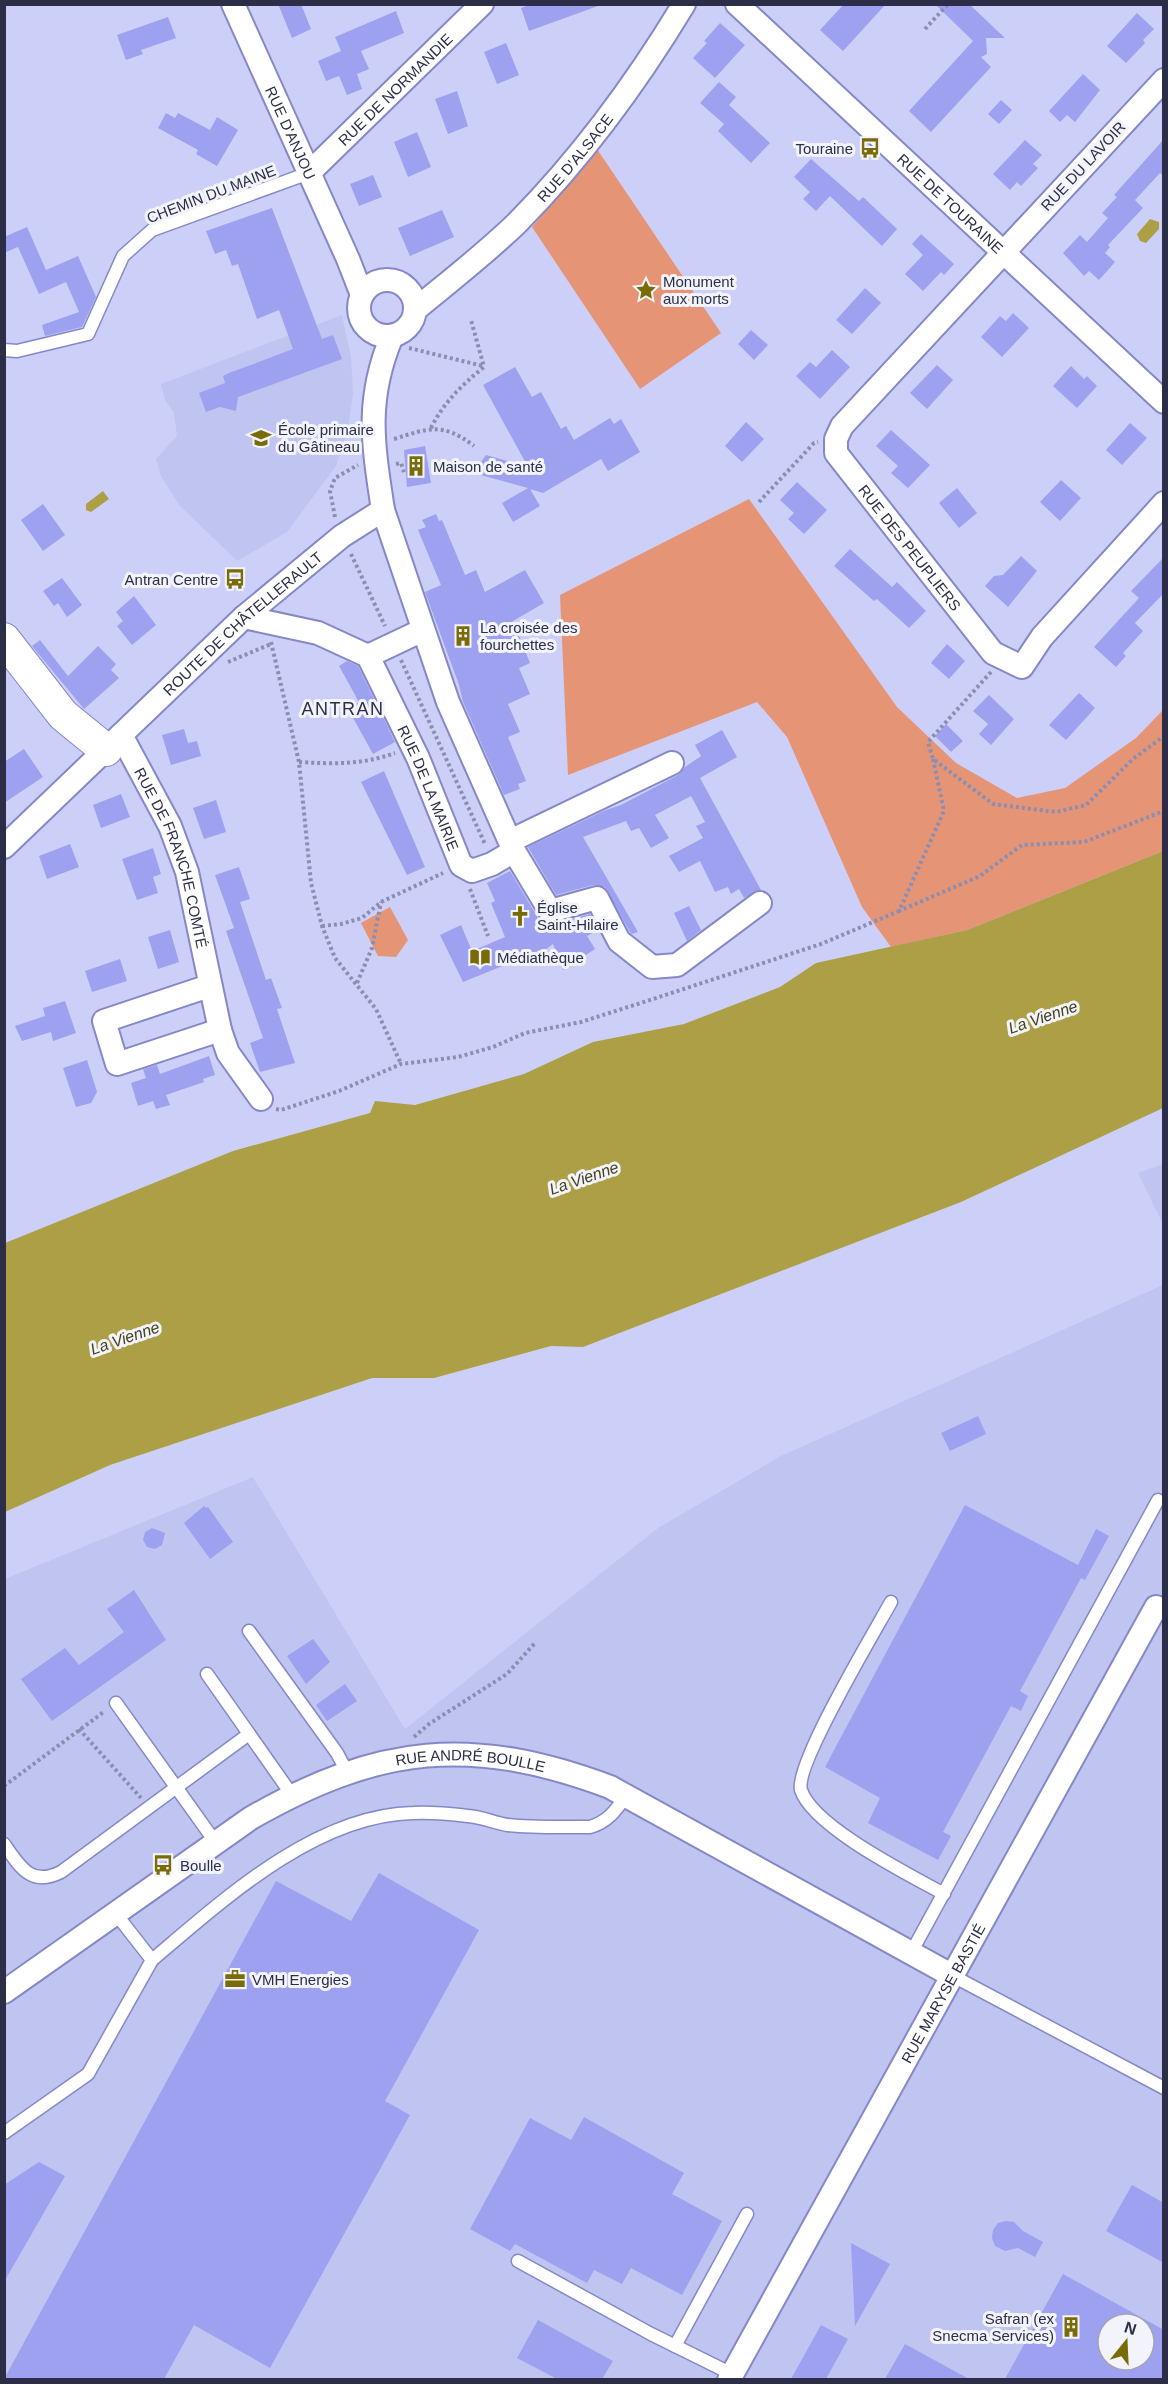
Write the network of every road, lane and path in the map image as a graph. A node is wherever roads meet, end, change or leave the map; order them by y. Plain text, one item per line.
1 (233, 4) edge
2 (482, 4) edge
3 (684, 4) edge
4 (737, 4) edge
5 (948, 4) edge
6 (925, 29) dead end
7 (1164, 80) edge
8 (309, 173) junction
9 (1003, 252) junction
10 (348, 260) junction
11 (380, 281) junction
12 (405, 286) junction
13 (441, 288) junction
14 (362, 295) junction
15 (416, 309) junction
16 (471, 320) dead end
17 (392, 335) junction
18 (4, 350) edge
19 (483, 367) junction
20 (1164, 402) edge
21 (431, 428) dead end
22 (836, 439) junction
23 (759, 502) dead end
24 (1164, 503) edge
25 (383, 510) junction
26 (244, 617) junction
27 (267, 622) junction
28 (423, 630) junction
29 (4, 639) edge
30 (368, 656) junction
31 (1003, 659) junction
32 (1164, 736) edge
33 (113, 742) junction
34 (412, 746) junction
35 (933, 759) junction
36 (299, 762) junction
37 (672, 763) dead end
38 (1164, 811) edge
39 (512, 846) junction
40 (4, 847) edge
41 (466, 868) junction
42 (381, 902) junction
43 (760, 903) dead end
44 (899, 911) junction
45 (322, 926) junction
46 (357, 983) junction
47 (209, 986) junction
48 (220, 1030) junction
49 (400, 1064) junction
50 (261, 1099) joint
51 (1158, 1500) dead end
52 (891, 1602) dead end
53 (1156, 1607) dead end
54 (249, 1631) dead end
55 (535, 1643) dead end
56 (207, 1674) dead end
57 (116, 1703) joint
58 (79, 1729) junction
59 (249, 1734) junction
60 (406, 1758) junction
61 (347, 1772) junction
62 (4, 1786) edge
63 (176, 1788) junction
64 (292, 1795) junction
65 (626, 1796) junction
66 (150, 1808) junction
67 (216, 1843) junction
68 (4, 1844) edge
69 (944, 1894) junction
70 (116, 1914) junction
71 (911, 1953) junction
72 (152, 1960) junction
73 (951, 1975) junction
74 (4, 1992) edge
75 (1164, 2088) edge
76 (4, 2133) edge
77 (747, 2214) dead end
78 (518, 2261) dead end
79 (675, 2346) junction
80 (731, 2377) edge

1 - 8 street, RUE D'ANJOU
2 - 8 street, RUE DE NORMANDIE
3 - 13 street, RUE D'ALSACE
4 - 9 street, RUE DE TOURAINE
5 - 6 path
7 - 9 street, RUE DU LAVOIR
8 - 10 street, RUE D'ANJOU
8 - 18 lane, CHEMIN DU MAINE
9 - 20 street, RUE DE TOURAINE
9 - 22 street
10 - 11 street
10 - 14 street, RUE D'ANJOU
11 - 12 street
11 - 14 street
12 - 13 street
12 - 15 street
13 - 15 street, RUE D'ALSACE
14 - 17 street
15 - 17 street
16 - 19 path
17 - 19 path
17 - 25 street
19 - 21 path
22 - 23 path
22 - 31 street, RUE DES PEUPLIERS
24 - 31 street
25 - 26 street, ROUTE DE CHÂTELLERAULT
25 - 28 street
26 - 27 street
26 - 33 street, ROUTE DE CHÂTELLERAULT
27 - 30 street
27 - 36 path
28 - 30 street
28 - 39 street
29 - 33 street
30 - 34 street, RUE DE LA MAIRIE
31 - 35 path
32 - 35 path
33 - 40 street, ROUTE DE CHÂTELLERAULT
33 - 47 street, RUE DE FRANCHE COMTÉ
34 - 36 path
34 - 41 street, RUE DE LA MAIRIE
35 - 44 path
36 - 45 path
37 - 39 street
38 - 44 path
39 - 41 street
39 - 43 street
41 - 42 path
42 - 45 path
42 - 46 path
44 - 49 path
45 - 46 path
46 - 49 path
47 - 48 street, RUE DE FRANCHE COMTÉ
47 - 48 street
48 - 50 street, RUE DE FRANCHE COMTÉ
49 - 50 path
51 - 69 lane
52 - 69 lane
53 - 73 street, RUE MARYSE BASTIÉ
54 - 61 lane
55 - 60 path
56 - 59 lane
57 - 58 path
57 - 63 lane
58 - 62 path
58 - 66 path
59 - 63 lane
59 - 64 lane
60 - 61 street, RUE ANDRÉ BOULLE
60 - 65 street, RUE ANDRÉ BOULLE
61 - 64 street, RUE ANDRÉ BOULLE
63 - 66 lane
63 - 67 lane
64 - 67 street, RUE ANDRÉ BOULLE
65 - 71 street, RUE ANDRÉ BOULLE
65 - 72 lane
66 - 68 lane
67 - 70 street, RUE ANDRÉ BOULLE
69 - 71 lane
70 - 72 lane
70 - 74 street, RUE ANDRÉ BOULLE
71 - 73 street, RUE ANDRÉ BOULLE
72 - 76 lane
73 - 75 lane
73 - 80 street, RUE MARYSE BASTIÉ
77 - 79 lane
78 - 79 lane
79 - 80 lane

